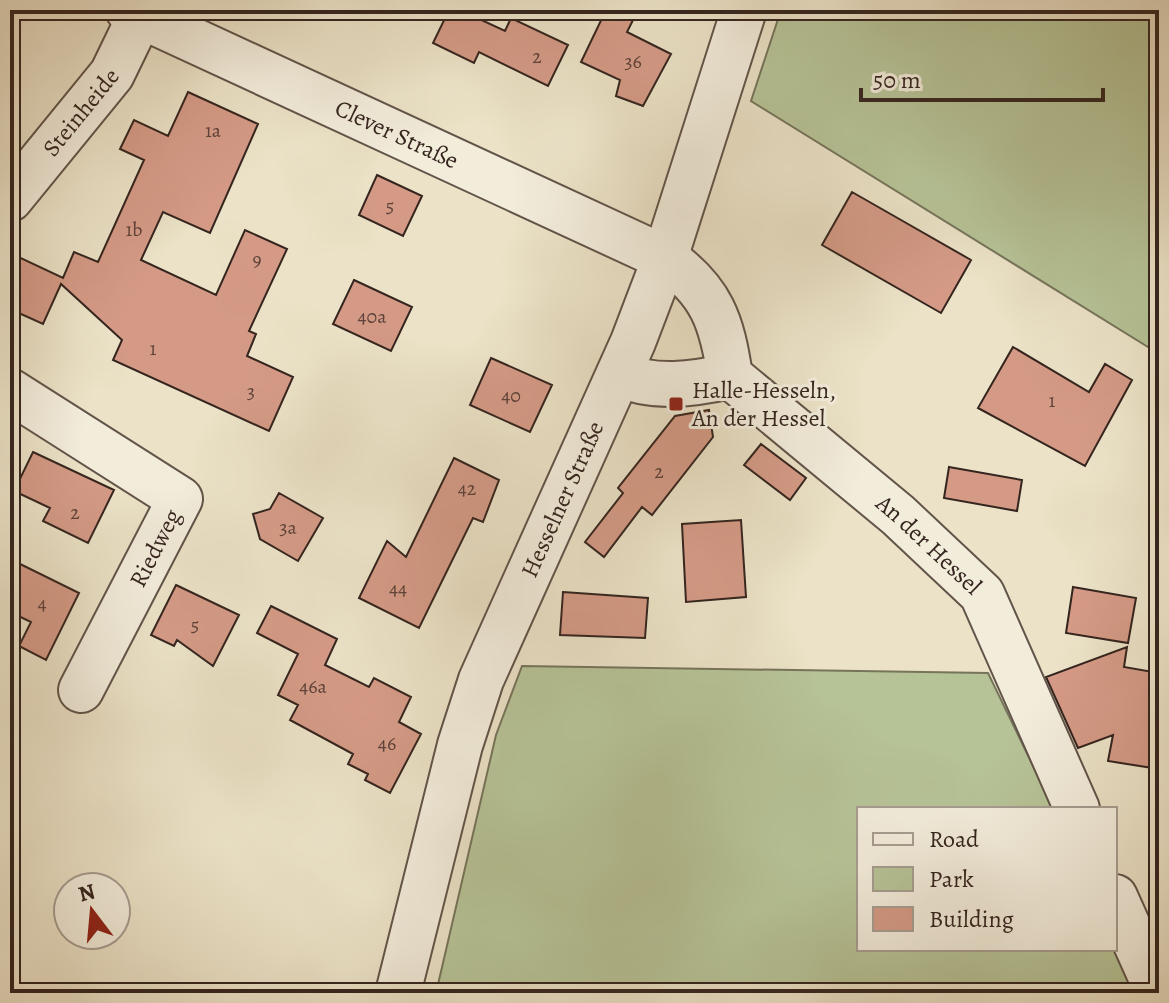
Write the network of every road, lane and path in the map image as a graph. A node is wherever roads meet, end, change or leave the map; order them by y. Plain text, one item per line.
1 (744, 10) edge
2 (137, 12) edge
3 (10, 199) edge
4 (665, 258) junction
5 (619, 374) junction
6 (730, 376) junction
7 (10, 391) edge
8 (81, 690) dead end
9 (1076, 807) edge
10 (1117, 902) edge
11 (1152, 982) edge
12 (398, 993) edge

1 - 4 street, Hesselner Straße
2 - 3 street, Steinheide
2 - 4 street, Clever Straße
4 - 5 street, Hesselner Straße
4 - 6 street
5 - 6 street
5 - 12 street, Hesselner Straße
6 - 9 street, An der Hessel
7 - 8 street, Riedweg
10 - 11 street

